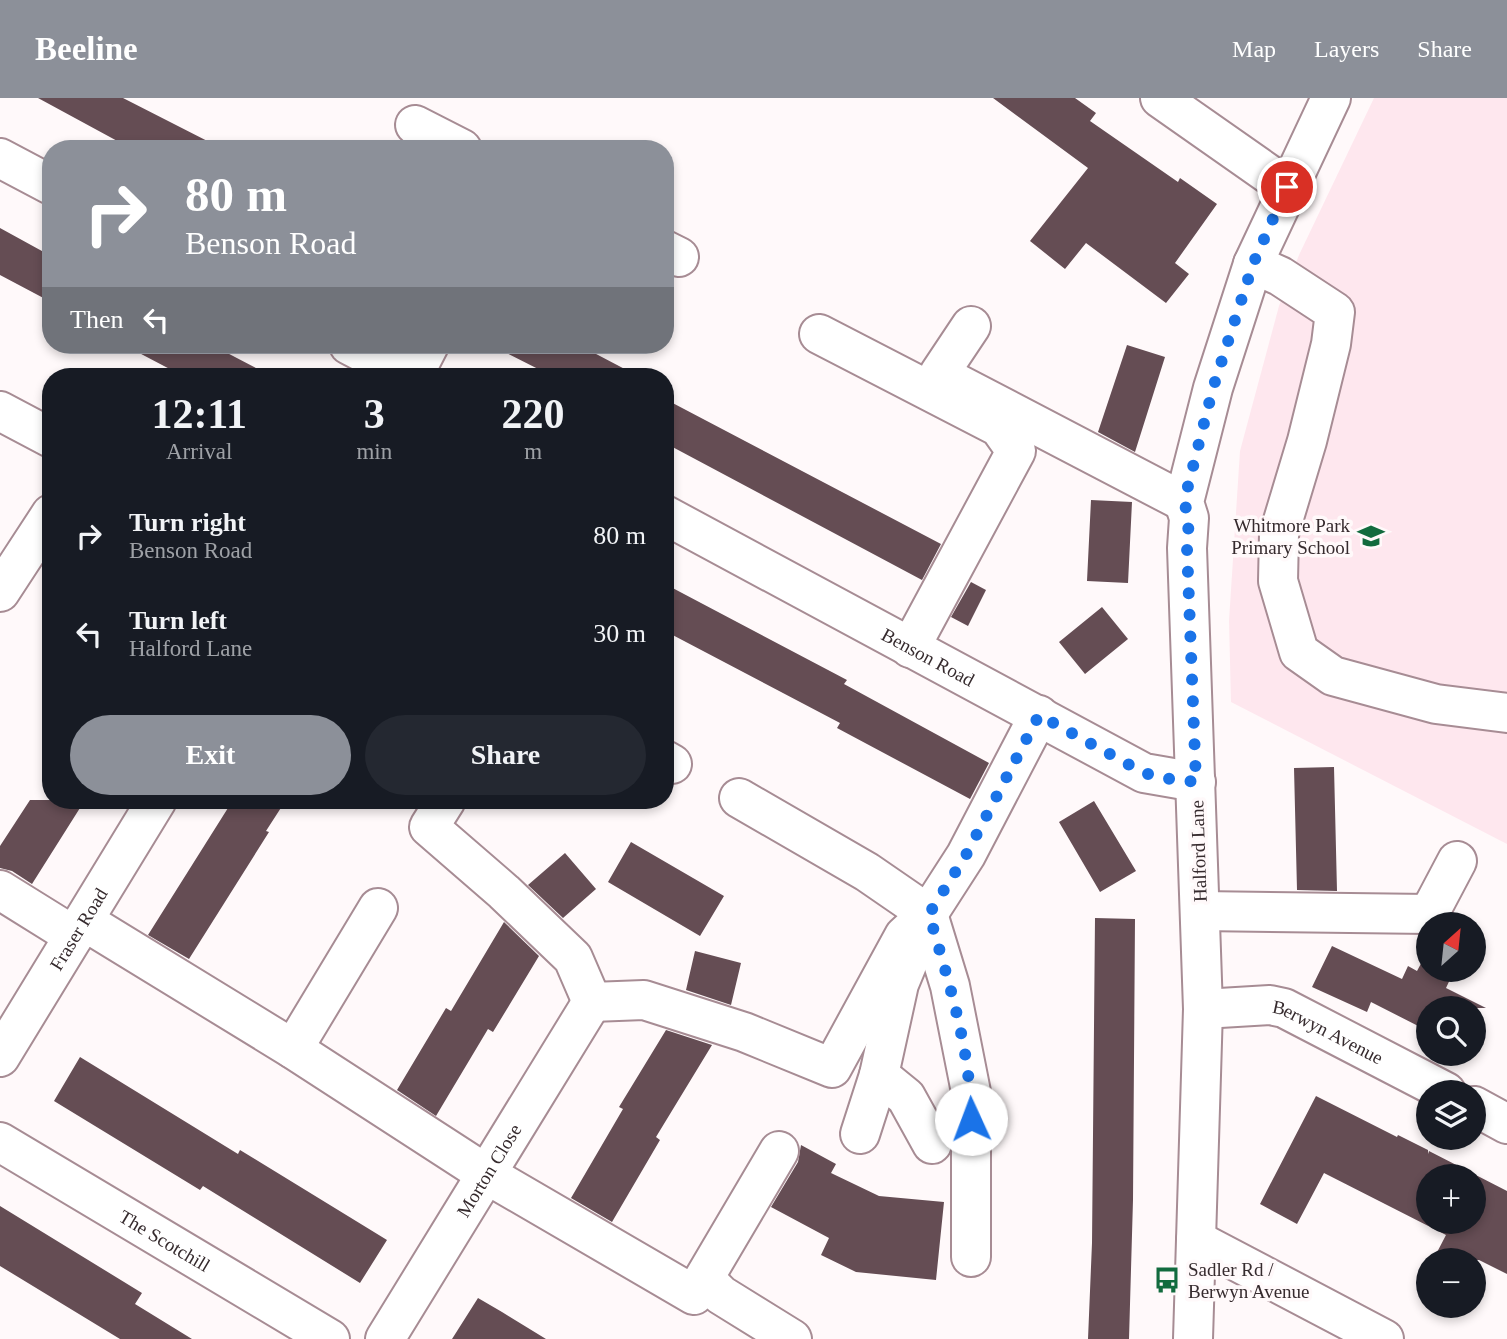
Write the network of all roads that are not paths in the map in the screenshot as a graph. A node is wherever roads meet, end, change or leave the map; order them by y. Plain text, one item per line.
1 (1160, 98) edge
2 (1331, 98) edge
3 (415, 125) dead end
4 (444, 140) edge
5 (0, 158) edge
6 (42, 180) edge
7 (1287, 187) junction
8 (1253, 264) junction
9 (971, 326) dead end
10 (819, 334) dead end
11 (367, 354) edge
12 (394, 368) edge
13 (0, 411) edge
14 (42, 433) edge
15 (1184, 502) junction
16 (674, 520) edge
17 (42, 528) edge
18 (0, 592) edge
19 (910, 648) junction
20 (1507, 713) edge
21 (1039, 715) junction
22 (1196, 782) junction
23 (739, 799) dead end
24 (152, 809) edge
25 (440, 809) edge
26 (1457, 861) dead end
27 (0, 890) edge
28 (379, 908) dead end
29 (1200, 911) junction
30 (929, 914) junction
31 (79, 929) junction
32 (592, 1002) junction
33 (1203, 1009) junction
34 (293, 1049) junction
35 (0, 1057) edge
36 (879, 1075) junction
37 (1423, 1080) edge
38 (1486, 1113) edge
39 (1507, 1124) edge
40 (860, 1134) dead end
41 (0, 1142) edge
42 (932, 1144) dead end
43 (779, 1151) dead end
44 (486, 1174) junction
45 (1196, 1240) junction
46 (971, 1257) dead end
47 (705, 1279) junction
48 (330, 1339) edge
49 (385, 1339) edge
50 (792, 1339) edge
51 (1193, 1339) edge
52 (1384, 1339) edge

1 - 7 street
2 - 7 street, Halford Lane
3 - 4 street
5 - 6 street
7 - 8 street, Halford Lane
8 - 15 street, Halford Lane
8 - 20 street
9 - 15 street
10 - 19 street
11 - 12 street
13 - 14 street
15 - 22 street, Halford Lane
16 - 19 street, Benson Road
17 - 18 street
19 - 21 street, Benson Road
21 - 22 street, Benson Road
21 - 30 street
22 - 29 street, Halford Lane
23 - 30 street
24 - 31 street, Fraser Road
25 - 32 street
26 - 29 street
27 - 31 street
28 - 34 street
29 - 33 street, Halford Lane
30 - 32 street
30 - 36 street
30 - 46 street
31 - 34 street
31 - 35 street, Fraser Road
32 - 44 street, Morton Close
33 - 37 street, Berwyn Avenue
33 - 45 street, Halford Lane
34 - 44 street
36 - 40 street
36 - 42 street
38 - 39 street
41 - 48 street, The Scotchill
43 - 47 street
44 - 47 street
44 - 49 street, Morton Close
45 - 51 street, Halford Lane
45 - 52 street
47 - 50 street

